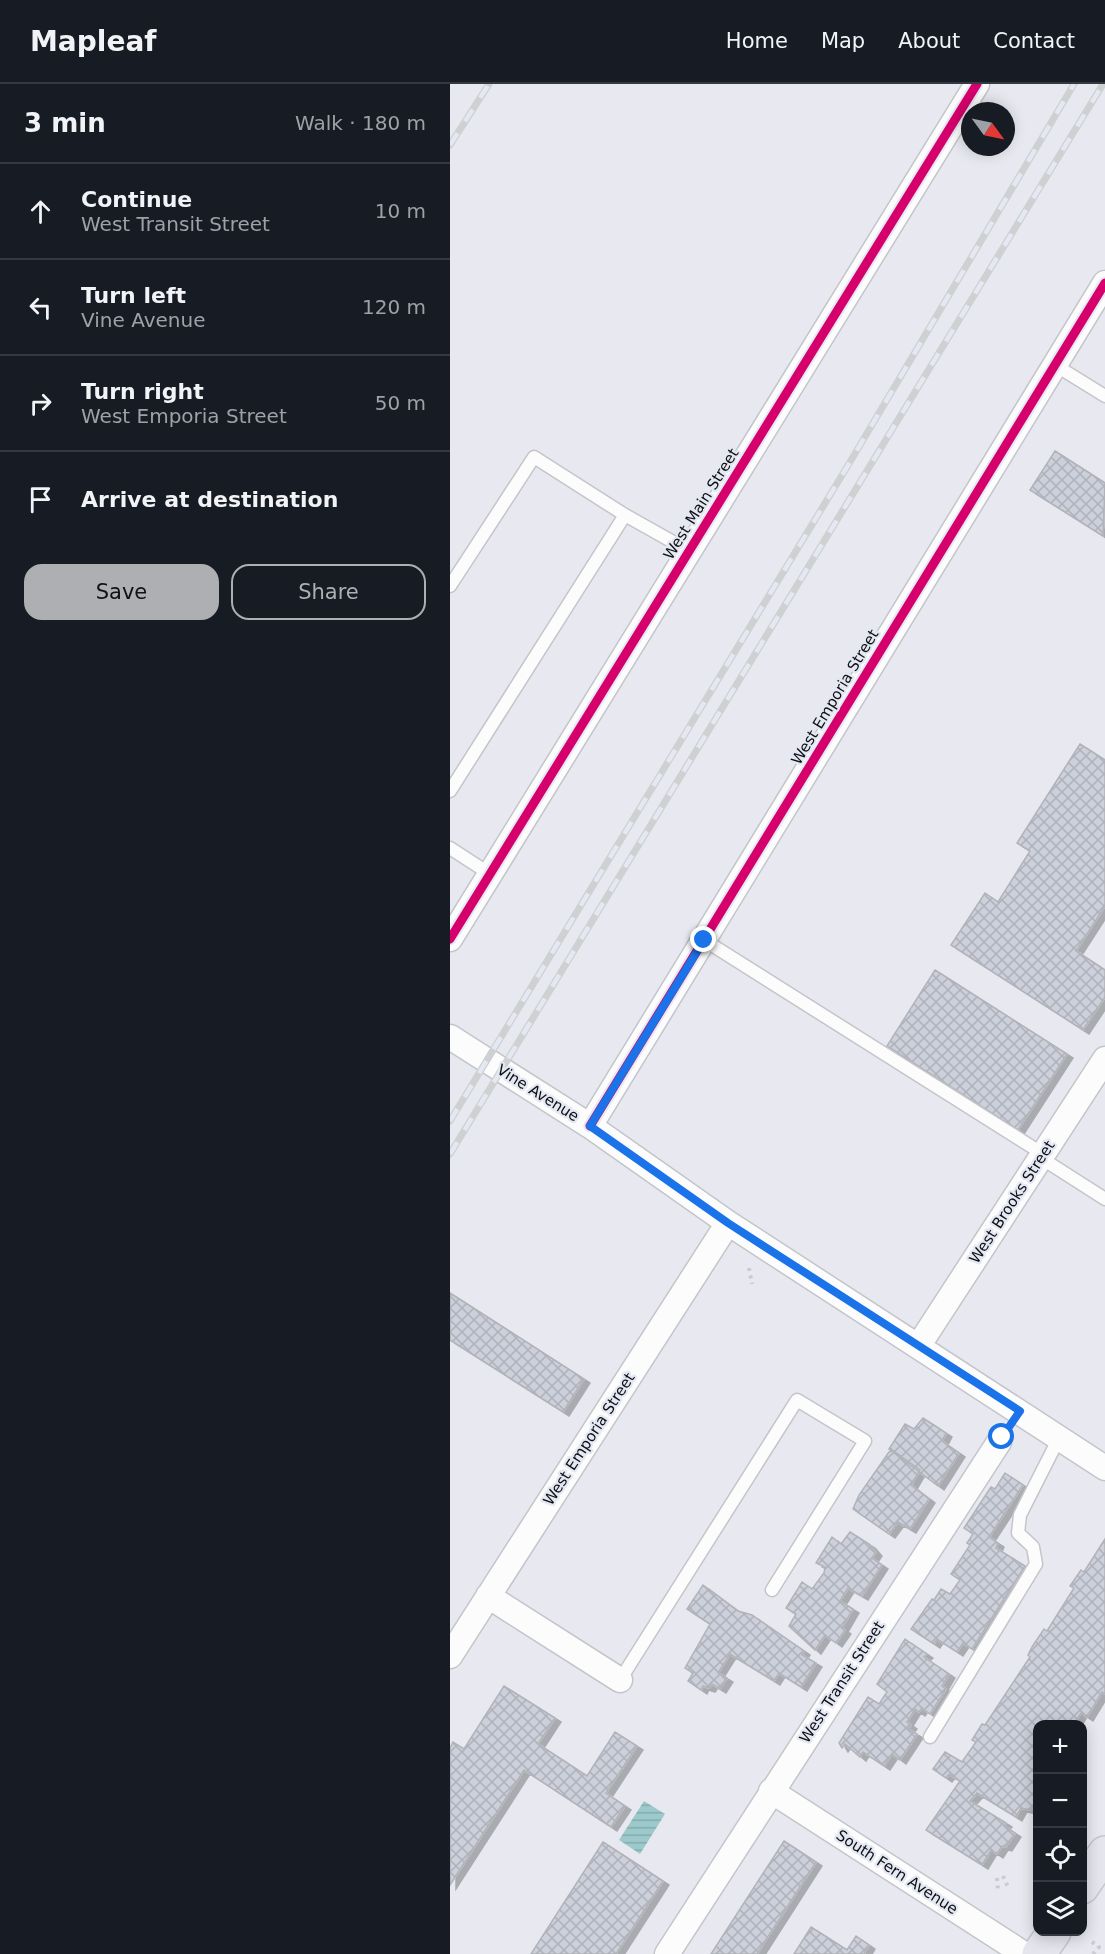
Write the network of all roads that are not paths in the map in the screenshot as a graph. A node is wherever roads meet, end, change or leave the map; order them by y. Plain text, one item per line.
1 (977, 84) edge
2 (1105, 283) edge
3 (1055, 365) junction
4 (1105, 396) edge
5 (625, 515) junction
6 (689, 550) junction
7 (450, 586) edge
8 (450, 791) edge
9 (450, 848) edge
10 (490, 874) junction
11 (450, 939) edge
12 (704, 940) junction
13 (450, 1037) edge
14 (1105, 1059) edge
15 (590, 1126) junction
16 (1042, 1156) junction
17 (1105, 1199) edge
18 (728, 1223) junction
19 (919, 1345) junction
20 (1059, 1438) junction
21 (999, 1442) dead end
22 (1105, 1468) edge
23 (772, 1590) dead end
24 (488, 1596) junction
25 (450, 1656) edge
26 (620, 1680) joint
27 (930, 1737) dead end
28 (771, 1791) junction
29 (1105, 1852) edge
30 (1086, 1882) edge
31 (1051, 1936) edge
32 (667, 1954) edge
33 (1024, 1954) edge
34 (1039, 1954) edge

1 - 6 street, West Main Street
2 - 3 street, West Emporia Street
3 - 4 lane
3 - 12 street, West Emporia Street
5 - 6 lane
5 - 7 lane
5 - 8 lane
6 - 10 street, West Main Street
9 - 10 lane
10 - 11 street, West Main Street
12 - 15 street, West Emporia Street
12 - 16 lane
13 - 15 street, Vine Avenue
14 - 16 street, West Brooks Street
15 - 18 street, Vine Avenue
16 - 17 lane
16 - 19 street, West Brooks Street
18 - 19 street, Vine Avenue
18 - 24 street, West Emporia Street
19 - 20 street, Vine Avenue
20 - 22 street, Vine Avenue
20 - 27 lane
21 - 28 street, West Transit Street
23 - 26 lane
24 - 25 street, West Emporia Street
24 - 26 street
28 - 32 street, West Transit Street
28 - 33 street, South Fern Avenue
29 - 30 main road
31 - 34 main road

